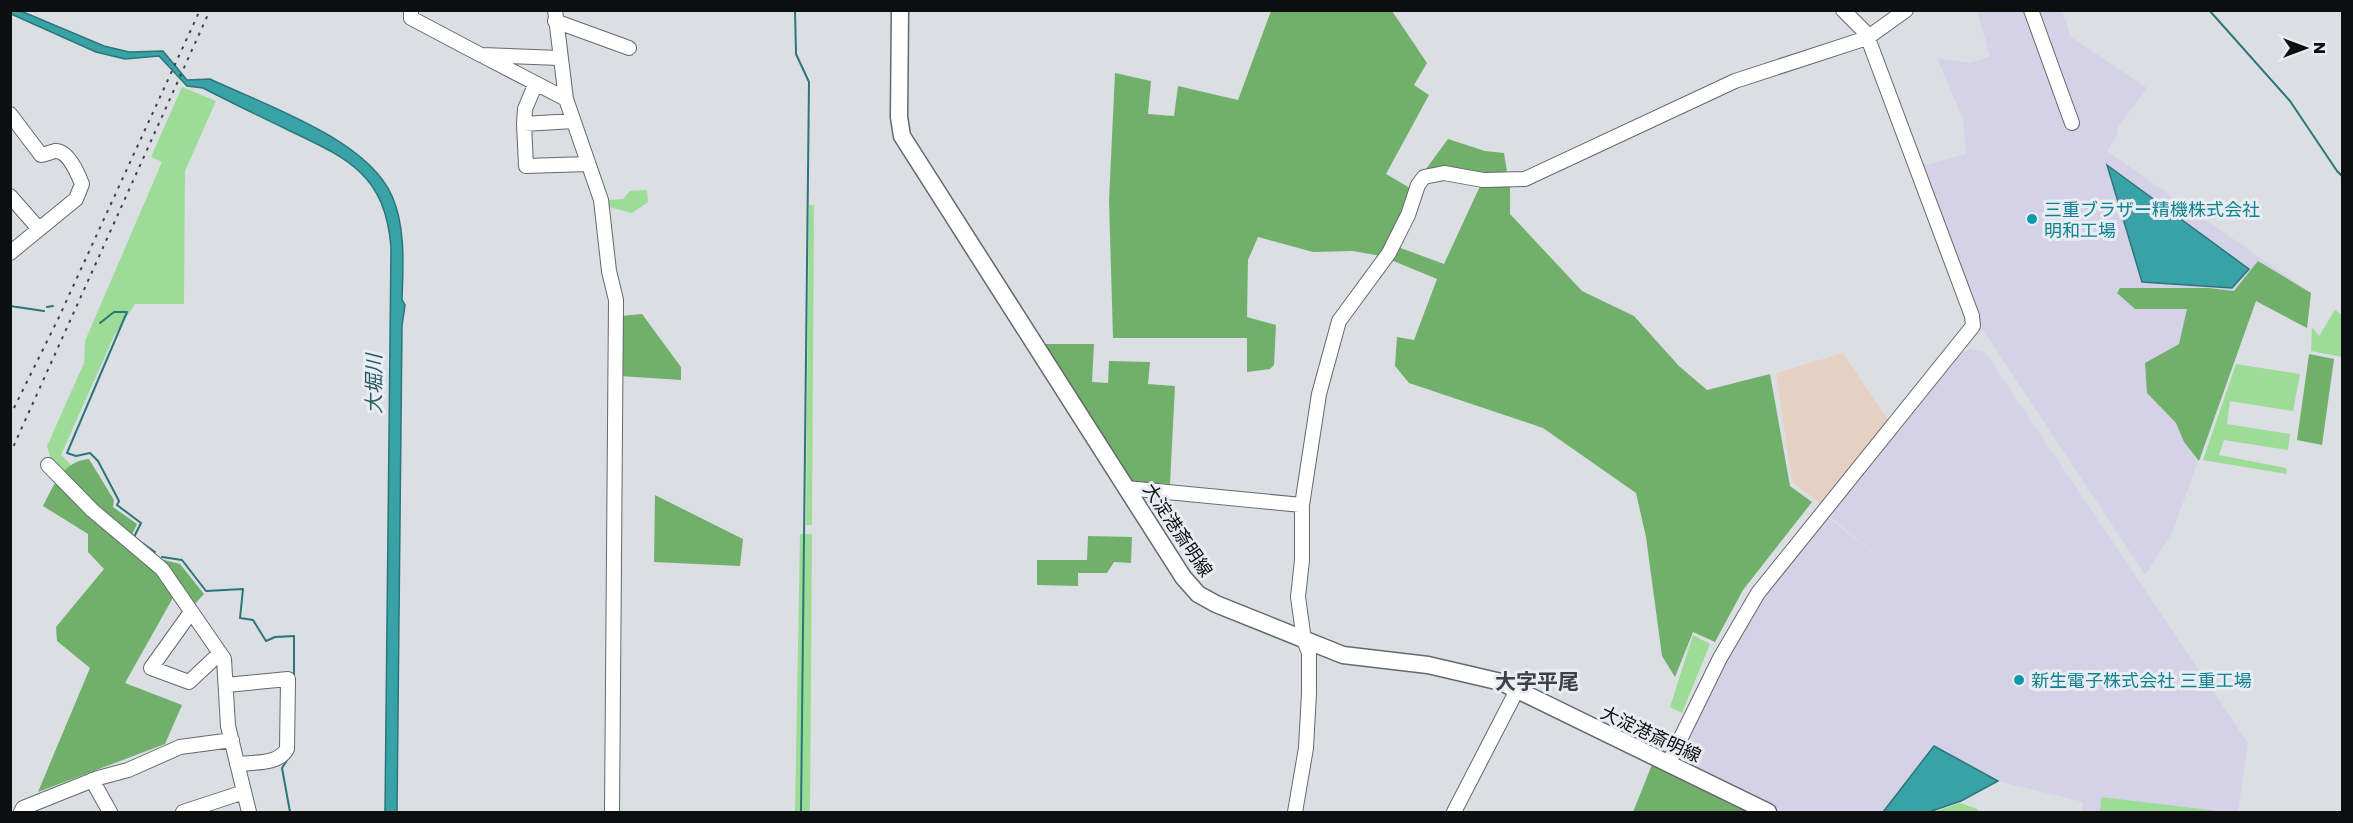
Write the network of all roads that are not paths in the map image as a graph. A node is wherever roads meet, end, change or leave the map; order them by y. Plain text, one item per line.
1 (411, 10) edge
2 (900, 10) edge
3 (1843, 10) edge
4 (1906, 10) edge
5 (2031, 10) edge
6 (555, 16) edge
7 (1868, 38) junction
8 (629, 48) dead end
9 (481, 55) junction
10 (559, 58) junction
11 (535, 85) junction
12 (566, 99) junction
13 (10, 114) edge
14 (573, 122) junction
15 (2072, 123) dead end
16 (524, 124) junction
17 (588, 164) junction
18 (10, 196) edge
19 (39, 229) junction
20 (10, 253) edge
21 (48, 465) dead end
22 (1126, 488) junction
23 (1302, 506) junction
24 (191, 612) junction
25 (1304, 640) junction
26 (220, 653) junction
27 (226, 685) junction
28 (1517, 690) junction
29 (232, 740) junction
30 (1669, 762) junction
31 (237, 764) junction
32 (92, 780) junction
33 (244, 792) junction
34 (21, 813) edge
35 (110, 813) edge
36 (183, 813) edge
37 (249, 813) edge
38 (612, 813) edge
39 (1295, 813) edge
40 (1454, 813) edge
41 (1768, 813) edge

1 - 9 street
2 - 22 main road, 大淀港斎明線
3 - 7 street
4 - 7 street
5 - 15 street
6 - 8 street
6 - 10 street
7 - 23 street
7 - 30 street
9 - 10 street
9 - 11 street
10 - 12 street
11 - 12 street
11 - 16 street
12 - 14 street
13 - 19 street
14 - 16 street
14 - 17 street
16 - 17 street
17 - 38 street
18 - 19 street
19 - 20 street
21 - 24 street
22 - 23 street
22 - 25 main road, 大淀港斎明線
23 - 25 street
24 - 26 street
24 - 26 street
25 - 28 main road, 大淀港斎明線
25 - 39 street
26 - 27 street
27 - 29 street
27 - 31 street
28 - 30 main road, 大淀港斎明線
28 - 40 street
29 - 31 street
29 - 32 street
30 - 41 main road, 大淀港斎明線
31 - 33 street
32 - 34 street
32 - 35 street
33 - 36 street
33 - 37 street

